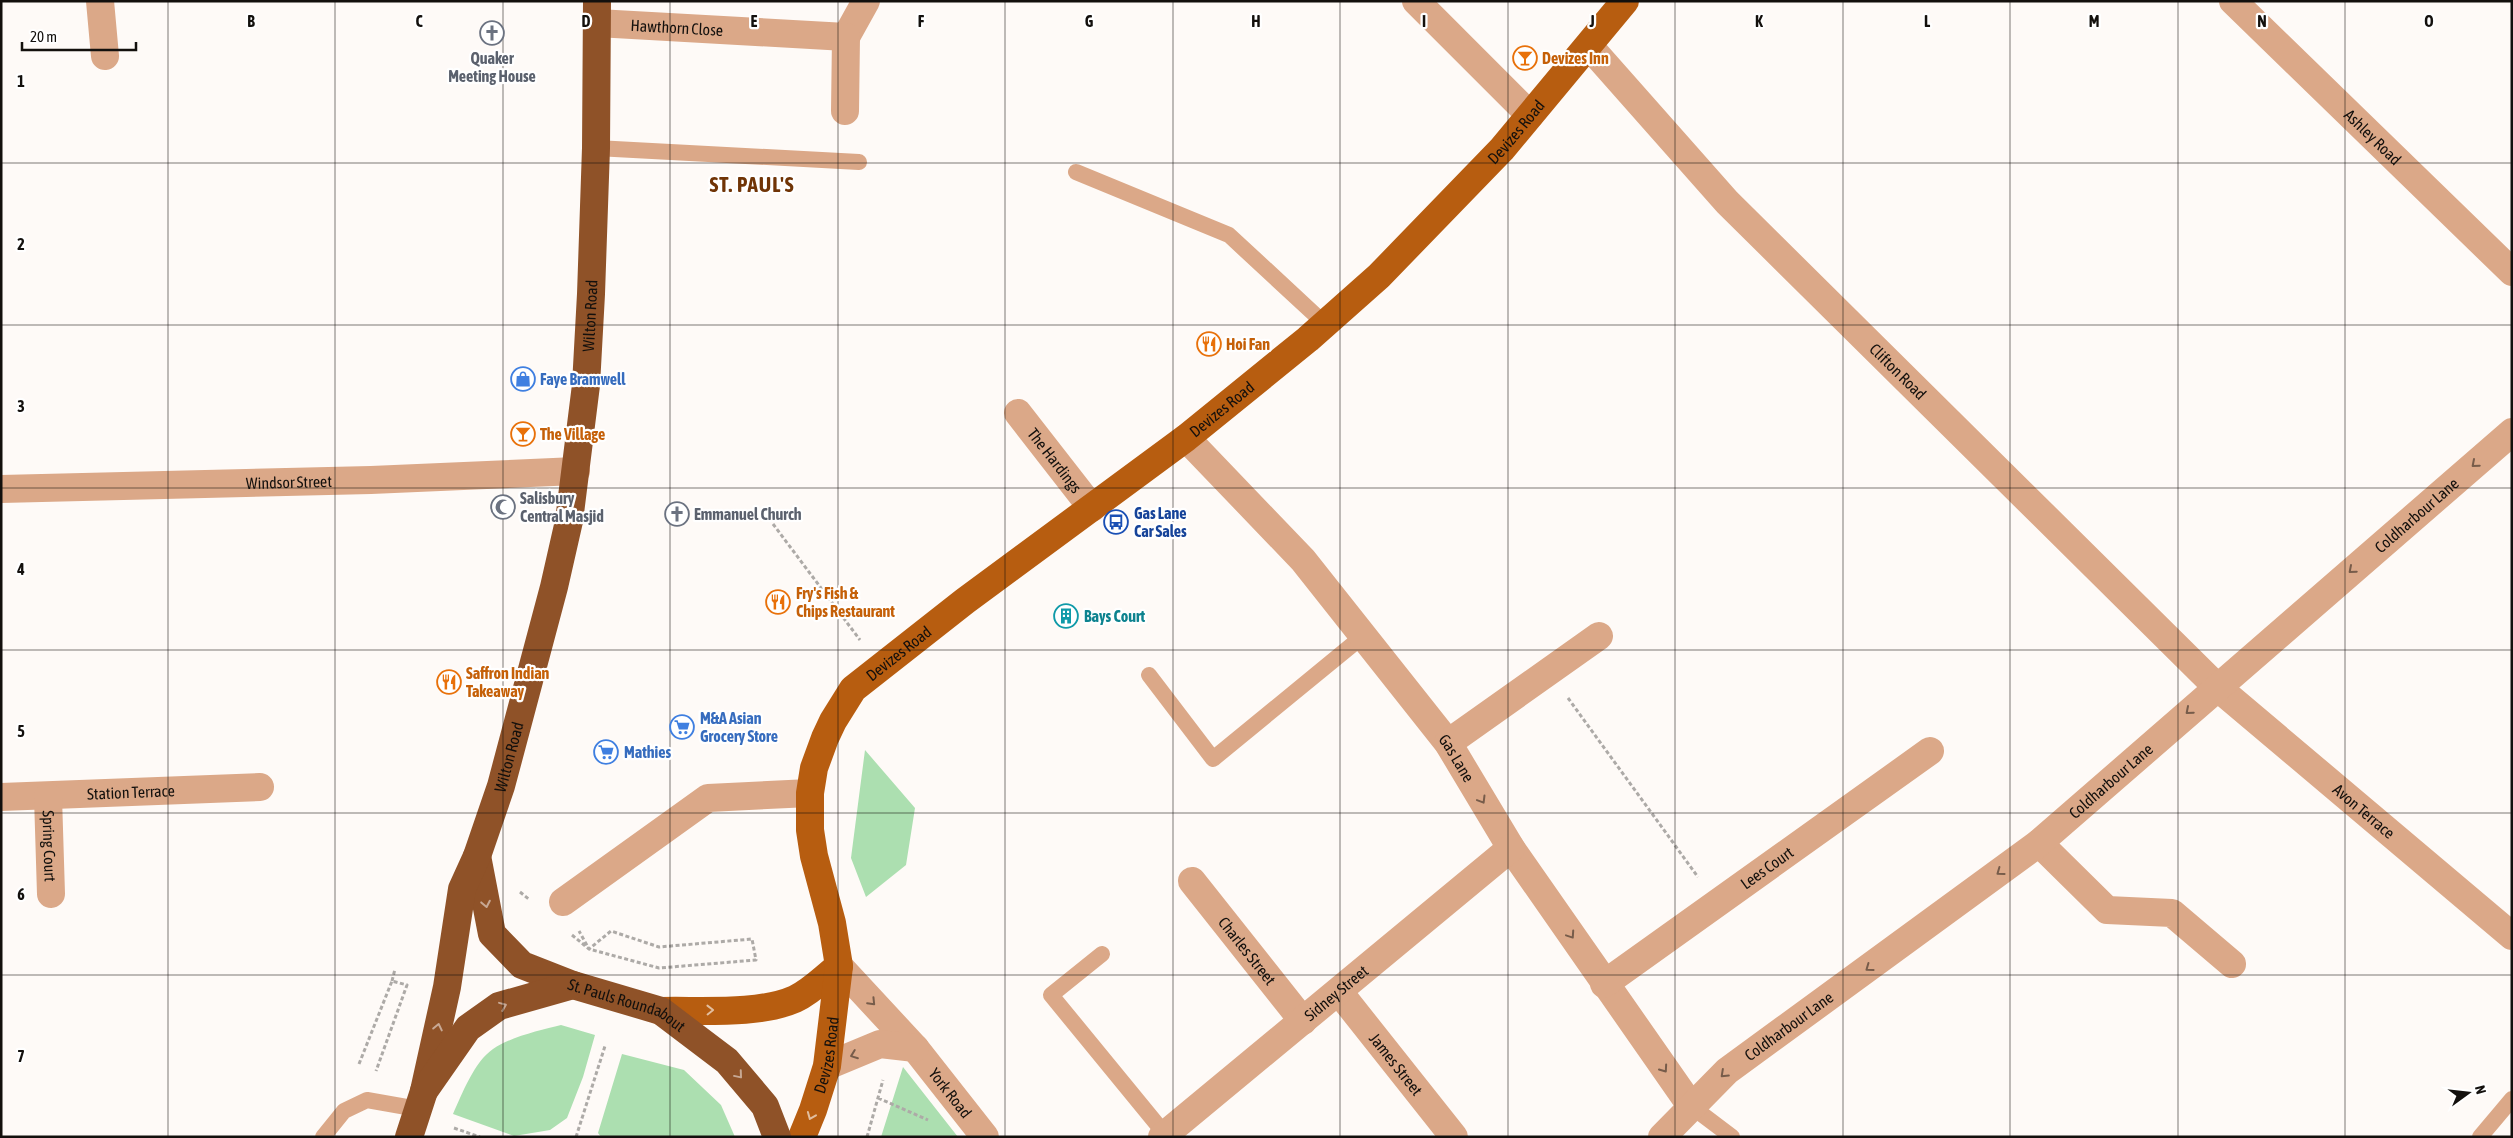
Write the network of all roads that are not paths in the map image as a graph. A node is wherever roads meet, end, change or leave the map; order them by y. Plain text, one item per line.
1 (100, 1) edge
2 (866, 1) edge
3 (1416, 1) edge
4 (1625, 1) edge
5 (2234, 1) edge
6 (597, 12) edge
7 (846, 36) junction
8 (1589, 46) junction
9 (105, 56) dead end
10 (845, 111) dead end
11 (1530, 115) junction
12 (596, 148) junction
13 (859, 162) dead end
14 (1076, 172) dead end
15 (2512, 272) edge
16 (1325, 324) junction
17 (1018, 413) dead end
18 (2512, 432) edge
19 (1186, 438) junction
20 (576, 471) junction
21 (1, 489) edge
22 (1092, 508) junction
23 (1363, 636) junction
24 (1599, 636) dead end
25 (1149, 674) dead end
26 (2217, 687) junction
27 (1448, 743) junction
28 (1930, 751) dead end
29 (260, 787) dead end
30 (810, 794) junction
31 (48, 797) junction
32 (1, 798) edge
33 (2039, 843) junction
34 (1511, 848) junction
35 (477, 856) junction
36 (1192, 881) dead end
37 (51, 894) dead end
38 (563, 902) road end
39 (2512, 936) edge
40 (1102, 954) dead end
41 (2232, 964) dead end
42 (839, 966) junction
43 (1604, 984) junction
44 (573, 985) junction
45 (1339, 992) junction
46 (661, 1011) junction
47 (1303, 1021) junction
48 (915, 1048) junction
49 (826, 1066) junction
50 (2512, 1099) edge
51 (421, 1100) junction
52 (1691, 1106) junction
53 (1163, 1136) edge
54 (323, 1137) edge
55 (408, 1137) edge
56 (777, 1137) edge
57 (802, 1137) edge
58 (986, 1137) edge
59 (1454, 1137) edge
60 (1662, 1137) edge
61 (1732, 1137) edge
62 (2480, 1137) edge

1 - 9 street
2 - 7 street
3 - 11 street
4 - 8 main road, Devizes Road
5 - 15 street, Ashley Road
6 - 7 street, Hawthorn Close
6 - 12 highway, Wilton Road
7 - 10 street
8 - 11 main road, Devizes Road
8 - 26 street, Clifton Road
11 - 16 main road, Devizes Road
12 - 13 lane
12 - 20 highway, Wilton Road
14 - 16 lane
16 - 19 main road, Devizes Road
17 - 22 street, The Hardings
18 -> 26 street, Coldharbour Lane
19 - 22 main road, Devizes Road
19 - 23 street, Gas Lane
20 - 21 street, Windsor Street
20 - 35 highway, Wilton Road
22 - 30 main road, Devizes Road
23 - 25 lane
23 - 27 street, Gas Lane
24 - 27 street
26 -> 33 street, Coldharbour Lane
26 - 39 street, Avon Terrace
27 -> 34 street, Gas Lane
28 - 43 street, Lees Court
29 - 31 street, Station Terrace
30 - 38 street
30 - 42 main road, Devizes Road
31 - 32 street, Station Terrace
31 - 37 street, Spring Court
33 - 41 street
33 -> 52 street, Coldharbour Lane
34 -> 43 street, Gas Lane
34 - 45 street, Sidney Street
35 -> 44 highway, Wilton Road
51 -> 35 highway, Wilton Road
36 - 47 street, Charles Street
40 - 53 lane
46 -> 42 main road
42 -> 48 street, York Road
42 - 49 main road, Devizes Road
43 -> 52 street, Gas Lane
44 - 46 highway, St. Pauls Roundabout
51 -> 44 highway, St. Pauls Roundabout
45 - 47 street, Sidney Street
45 - 59 street, James Street
46 -> 56 highway, St. Pauls Roundabout
47 - 53 street, Sidney Street
48 -> 49 street
48 - 58 street, York Road
49 -> 57 main road, Devizes Road
50 - 62 lane
51 - 54 lane
51 - 55 highway, St. Pauls Roundabout
52 - 60 street, Coldharbour Lane
52 - 61 lane

